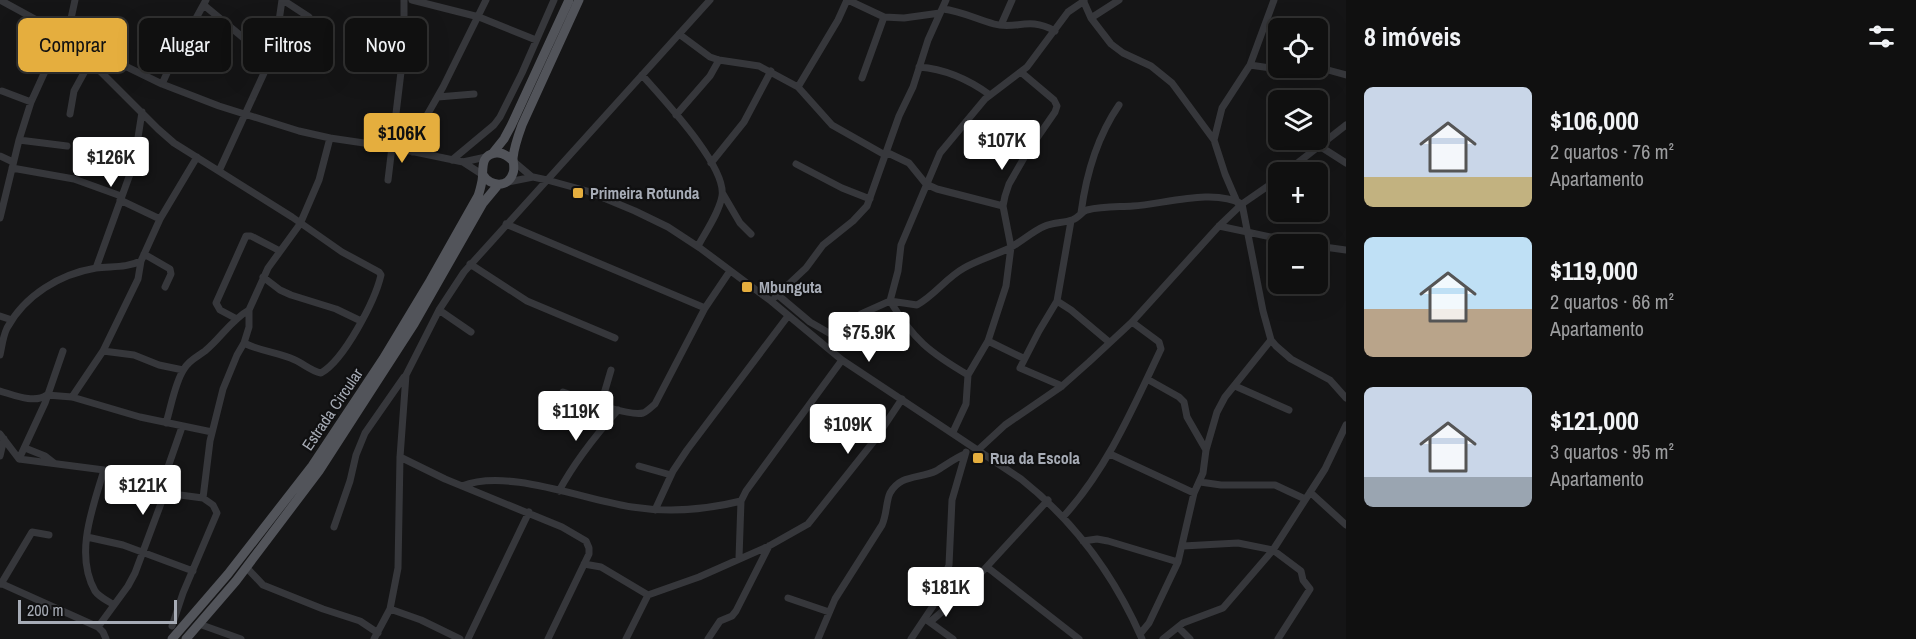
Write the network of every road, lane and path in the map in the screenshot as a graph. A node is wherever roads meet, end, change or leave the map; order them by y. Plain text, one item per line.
1 (75, 0) edge
2 (283, 0) edge
3 (404, 0) edge
4 (412, 0) edge
5 (486, 0) edge
6 (554, 0) edge
7 (569, 0) edge
8 (579, 0) edge
9 (710, 0) edge
10 (847, 0) edge
11 (946, 0) edge
12 (1012, 0) edge
13 (1084, 0) edge
14 (1119, 0) edge
15 (1274, 0) edge
16 (0, 1) edge
17 (205, 3) edge
18 (942, 11) junction
19 (479, 17) junction
20 (884, 17) junction
21 (32, 18) edge
22 (69, 18) edge
23 (280, 18) edge
24 (310, 18) edge
25 (1091, 18) junction
26 (1000, 25) junction
27 (1055, 31) junction
28 (679, 34) junction
29 (243, 36) edge
30 (536, 40) junction
31 (719, 60) junction
32 (1250, 65) junction
33 (127, 67) edge
34 (919, 67) junction
35 (771, 71) junction
36 (46, 72) edge
37 (84, 72) edge
38 (103, 72) edge
39 (264, 72) edge
40 (1022, 73) junction
41 (642, 75) junction
42 (1346, 75) edge
43 (862, 78) dead end
44 (162, 84) junction
45 (798, 87) junction
46 (2, 91) dead end
47 (474, 94) dead end
48 (990, 95) junction
49 (438, 97) junction
50 (31, 102) junction
51 (1119, 105) dead end
52 (142, 112) junction
53 (69, 114) dead end
54 (243, 114) junction
55 (676, 115) junction
56 (1217, 123) junction
57 (1204, 125) junction
58 (1346, 125) edge
59 (330, 138) junction
60 (19, 140) junction
61 (1214, 140) junction
62 (1328, 140) edge
63 (67, 146) dead end
64 (391, 147) junction
65 (1316, 150) edge
66 (1325, 150) edge
67 (412, 152) junction
68 (886, 154) junction
69 (0, 156) edge
70 (489, 156) junction
71 (197, 157) junction
72 (452, 160) junction
73 (513, 161) junction
74 (463, 162) junction
75 (1300, 162) edge
76 (711, 163) junction
77 (1346, 163) edge
78 (796, 164) dead end
79 (13, 165) junction
80 (219, 171) junction
81 (483, 175) junction
82 (532, 177) junction
83 (388, 180) dead end
84 (547, 180) junction
85 (501, 184) junction
86 (926, 184) junction
87 (1268, 185) edge
88 (723, 194) junction
89 (121, 198) junction
90 (870, 199) junction
91 (1239, 203) junction
92 (1003, 206) junction
93 (1081, 213) junction
94 (0, 218) edge
95 (160, 219) junction
96 (1071, 221) junction
97 (300, 224) junction
98 (506, 224) junction
99 (1218, 226) junction
100 (1247, 232) junction
101 (751, 234) dead end
102 (1268, 236) edge
103 (698, 246) junction
104 (1011, 247) junction
105 (1328, 248) edge
106 (1346, 250) edge
107 (280, 251) junction
108 (142, 258) junction
109 (470, 264) junction
110 (96, 268) junction
111 (730, 271) junction
112 (263, 277) junction
113 (165, 287) dead end
114 (778, 295) junction
115 (771, 301) junction
116 (890, 301) junction
117 (1057, 301) junction
118 (705, 308) junction
119 (249, 310) junction
120 (439, 310) junction
121 (0, 316) edge
122 (788, 316) junction
123 (235, 318) junction
124 (12, 320) junction
125 (361, 321) junction
126 (1132, 322) junction
127 (471, 332) dead end
128 (615, 338) dead end
129 (1271, 340) junction
130 (988, 341) junction
131 (1109, 342) junction
132 (244, 344) junction
133 (63, 351) dead end
134 (104, 351) junction
135 (0, 355) edge
136 (1023, 358) junction
137 (842, 360) junction
138 (183, 370) junction
139 (611, 370) dead end
140 (406, 375) junction
141 (968, 375) junction
142 (1147, 379) junction
143 (1062, 386) junction
144 (1234, 386) junction
145 (0, 391) edge
146 (563, 392) dead end
147 (47, 394) junction
148 (72, 397) junction
149 (1346, 398) edge
150 (902, 399) junction
151 (601, 404) junction
152 (618, 410) junction
153 (1289, 410) dead end
154 (166, 423) junction
155 (1346, 425) edge
156 (182, 427) junction
157 (212, 432) junction
158 (953, 432) junction
159 (2, 437) edge
160 (969, 444) junction
161 (25, 448) junction
162 (978, 450) junction
163 (1206, 450) junction
164 (965, 454) junction
165 (1110, 454) junction
166 (0, 456) edge
167 (400, 458) junction
168 (19, 459) junction
169 (54, 464) junction
170 (639, 466) dead end
171 (104, 470) junction
172 (671, 475) junction
173 (1200, 482) junction
174 (462, 486) junction
175 (163, 489) junction
176 (559, 491) junction
177 (1310, 492) junction
178 (1194, 493) junction
179 (203, 498) junction
180 (1305, 499) junction
181 (1048, 500) junction
182 (741, 501) junction
183 (655, 510) junction
184 (529, 512) junction
185 (1063, 517) junction
186 (1346, 525) edge
187 (334, 527) dead end
188 (49, 535) dead end
189 (87, 537) junction
190 (1083, 541) junction
191 (769, 546) junction
192 (1182, 546) junction
193 (1273, 550) junction
194 (144, 552) junction
195 (739, 558) junction
196 (1178, 562) junction
197 (584, 564) junction
198 (246, 567) junction
199 (987, 567) junction
200 (193, 571) junction
201 (1, 584) edge
202 (648, 595) junction
203 (788, 598) dead end
204 (114, 605) junction
205 (390, 609) junction
206 (829, 612) junction
207 (927, 621) junction
208 (199, 624) junction
209 (172, 626) dead end
210 (98, 627) junction
211 (1178, 627) junction
212 (376, 636) edge
213 (232, 637) edge
214 (1141, 637) edge
215 (106, 639) edge
216 (172, 639) edge
217 (186, 639) edge
218 (241, 639) edge
219 (460, 639) edge
220 (468, 639) edge
221 (548, 639) edge
222 (626, 639) edge
223 (708, 639) edge
224 (818, 639) edge
225 (911, 639) edge
226 (953, 639) edge
227 (1079, 639) edge
228 (1163, 639) edge
229 (1190, 639) edge
230 (1278, 639) edge

1 - 22 street
2 - 23 street
2 - 24 street
3 - 64 street
4 - 19 street
5 - 19 street
6 - 30 street
7 - 70 main road
8 - 73 main road
9 - 28 street
10 - 20 street
10 - 45 street
11 - 18 street
12 - 26 street
13 - 25 street
13 - 27 street
14 - 25 street
15 - 32 street
16 - 21 street
17 - 29 street
17 - 44 street
18 - 20 street
18 - 26 street
18 - 34 street
19 - 30 street
19 - 49 street
20 - 43 street
25 - 57 street
26 - 27 street
27 - 40 street
28 - 31 street
28 - 41 street
30 - 72 street
31 - 35 street
31 - 55 street
32 - 42 street
32 - 56 street
33 - 44 street
34 - 48 street
34 - 68 street
35 - 45 street
35 - 76 street
36 - 50 street
37 - 53 street
38 - 52 street
39 - 54 street
40 - 48 street
40 - 92 street
41 - 55 street
41 - 84 street
44 - 54 street
45 - 68 street
46 - 50 street
47 - 49 street
48 - 86 street
49 - 67 street
50 - 60 street
51 - 93 street
52 - 71 street
52 - 89 street
54 - 59 street
54 - 80 street
55 - 76 street
56 - 57 street
56 - 61 street
57 - 61 street
58 - 62 street
59 - 64 street
59 - 97 street
60 - 63 street
60 - 79 street
61 - 91 street
64 - 67 street
64 - 83 street
65 - 75 street
66 - 77 street
67 - 72 street
68 - 86 street
68 - 90 street
69 - 79 street
70 - 73 main road
70 - 74 street
70 - 81 main road
71 - 80 street
71 - 95 street
72 - 74 street
73 - 82 street
73 - 85 main road
74 - 81 street
76 - 88 street
78 - 90 street
79 - 89 street
79 - 94 street
80 - 97 street
81 - 85 main road
81 - 216 main road, Estrada Circular
82 - 84 street
82 - 85 street
84 - 98 street
84 - 103 street
85 - 198 main road, Estrada Circular
86 - 92 street
86 - 116 street
87 - 91 street
88 - 101 street
88 - 103 street
89 - 95 street
89 - 110 street
90 - 114 street
91 - 93 street
91 - 99 street
91 - 100 street
92 - 104 street
93 - 96 street
95 - 108 street
96 - 104 street
96 - 117 street
97 - 107 street
97 - 125 street
98 - 109 street
98 - 118 street
99 - 100 street
99 - 126 street
100 - 102 street
100 - 129 street
103 - 111 street
104 - 116 street
104 - 130 street
105 - 106 street
107 - 112 street
107 - 123 street
108 - 110 street
108 - 113 street
108 - 134 street
109 - 120 street
109 - 128 street
110 - 124 street
111 - 115 street
111 - 118 street
112 - 119 street
112 - 125 street
114 - 115 street
114 - 116 street
115 - 122 street
116 - 141 street
117 - 131 street
117 - 136 street
118 - 152 street
119 - 123 street
119 - 132 street
120 - 127 street
120 - 140 street
121 - 124 street
122 - 137 street
122 - 172 street
123 - 138 street
124 - 135 street
125 - 132 street
126 - 131 street
126 - 142 street
129 - 144 street
129 - 149 street
130 - 136 street
130 - 141 street
131 - 143 street
132 - 157 street
133 - 147 street
134 - 138 street
134 - 148 street
136 - 143 street
137 - 150 street
137 - 182 street
138 - 154 street
139 - 151 street
140 - 167 street
140 - 187 street
141 - 158 street
142 - 163 street
142 - 165 street
143 - 162 street
144 - 153 street
144 - 163 street
145 - 147 street
146 - 151 street
147 - 148 street
147 - 161 street
148 - 154 street
150 - 158 street
150 - 191 street
151 - 152 street
152 - 176 street
154 - 156 street
155 - 177 street
156 - 157 street
156 - 175 street
157 - 179 street
158 - 160 street
159 - 166 street
159 - 168 street
160 - 162 street
160 - 164 street
161 - 168 street
161 - 169 street
162 - 181 street
163 - 173 street
164 - 206 street
164 - 207 street
165 - 178 street
165 - 185 street
167 - 174 street
167 - 205 street
168 - 169 street
169 - 171 street
170 - 172 street
171 - 175 street
171 - 189 street
172 - 183 street
173 - 178 street
173 - 180 street
174 - 176 street
174 - 184 street
175 - 179 street
175 - 194 street
176 - 183 street
177 - 180 street
177 - 186 street
178 - 192 street
179 - 200 street
180 - 193 street
181 - 185 street
181 - 199 street
182 - 183 street
182 - 195 street
184 - 197 street
184 - 220 street
185 - 190 street
188 - 201 street
189 - 194 street
189 - 204 street
190 - 196 street
190 - 214 street
191 - 195 street
191 - 223 street
192 - 193 street
192 - 196 street
193 - 211 street
193 - 230 street
194 - 200 street
194 - 204 street
195 - 202 street
196 - 214 street
197 - 202 street
197 - 221 street
198 - 208 main road, Estrada Circular
198 - 212 street
199 - 207 street
199 - 227 street
200 - 209 street
201 - 210 street
202 - 222 street
203 - 206 street
204 - 210 street
205 - 212 street
205 - 219 street
206 - 224 street
207 - 225 street
207 - 226 street
208 - 213 street
208 - 217 main road, Estrada Circular
210 - 215 street
211 - 228 street
211 - 229 street
213 - 218 street

